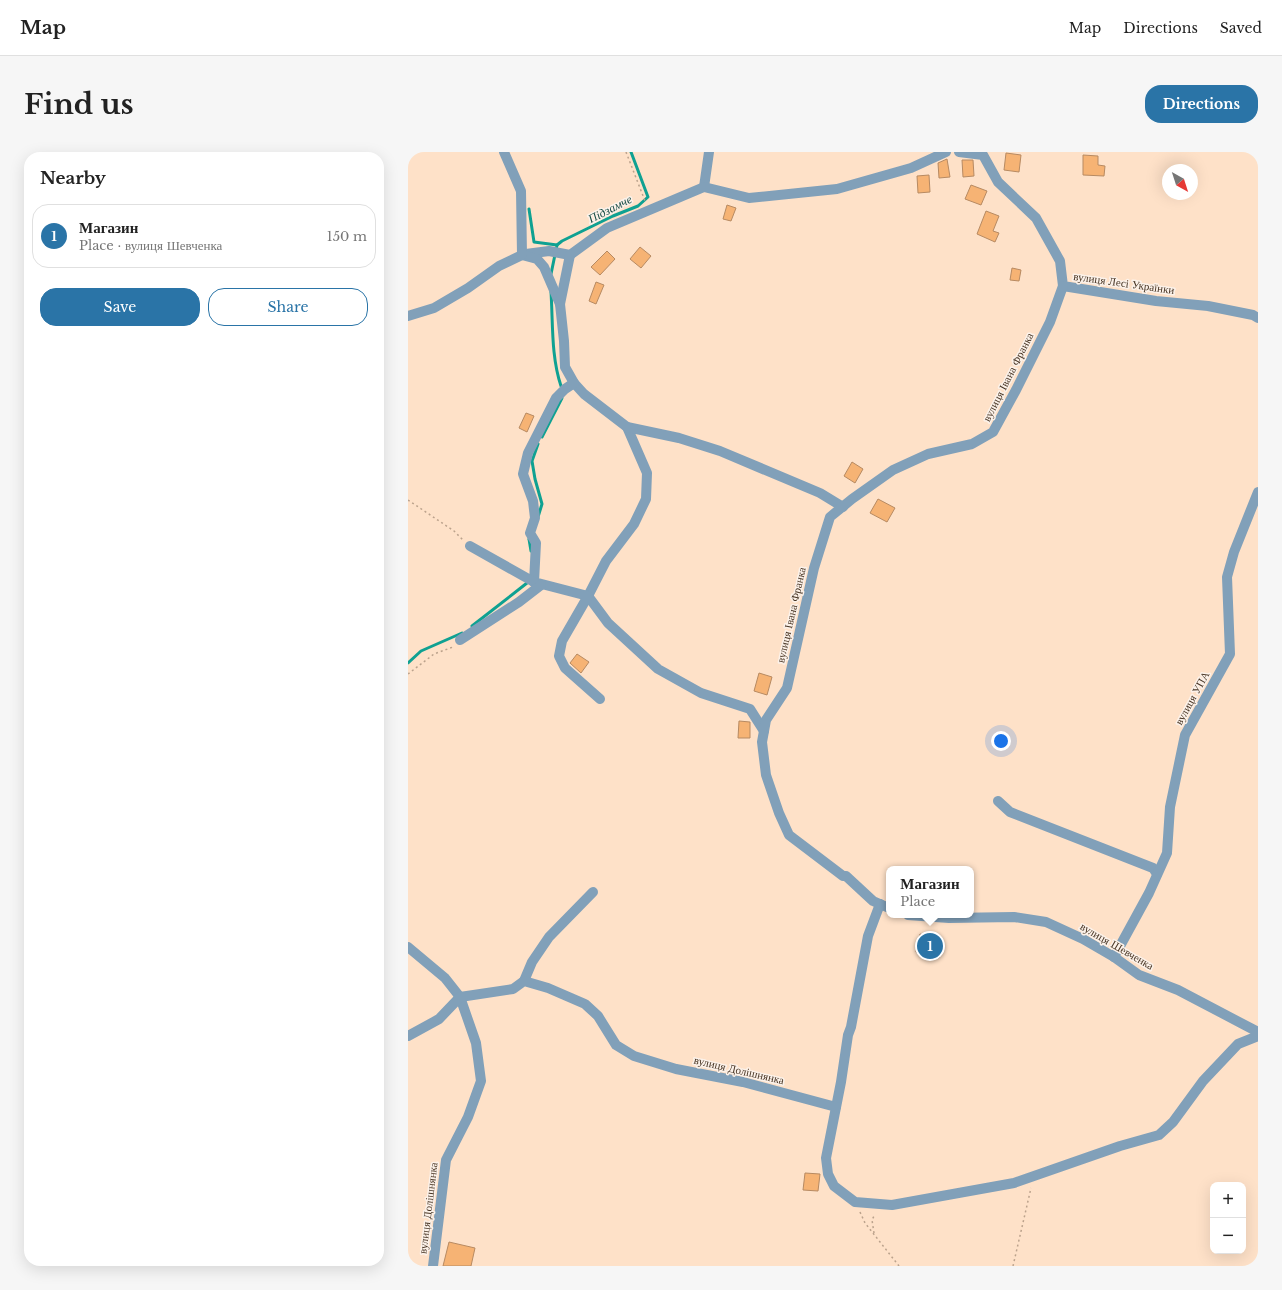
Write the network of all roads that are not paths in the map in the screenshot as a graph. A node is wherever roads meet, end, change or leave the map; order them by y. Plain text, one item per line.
1 (504, 152) edge
2 (946, 152) edge
3 (959, 152) edge
4 (985, 153) edge
5 (706, 154) edge
6 (704, 187) junction
7 (570, 254) junction
8 (522, 255) junction
9 (1063, 286) junction
10 (560, 304) junction
11 (408, 316) edge
12 (1258, 318) edge
13 (574, 383) junction
14 (627, 427) junction
15 (1258, 492) edge
16 (842, 507) junction
17 (470, 546) road end
18 (538, 583) junction
19 (588, 596) junction
20 (460, 640) road end
21 (600, 699) dead end
22 (764, 731) junction
23 (998, 801) dead end
24 (1157, 874) junction
25 (593, 892) dead end
26 (885, 906) edge
27 (974, 918) edge
28 (408, 947) edge
29 (1114, 957) junction
30 (524, 981) junction
31 (460, 997) junction
32 (1258, 1032) edge
33 (408, 1036) edge
34 (1258, 1036) edge
35 (836, 1108) junction
36 (432, 1266) edge

1 - 8 street
2 - 6 street
3 - 4 street, вулиця Лесі Українки
4 - 9 street, вулиця Лесі Українки
5 - 6 street
6 - 7 street
7 - 8 street
7 - 10 street
8 - 10 street
8 - 11 street
9 - 12 street, вулиця Лесі Українки
9 - 16 street, вулиця Івана Франка
10 - 13 street
13 - 14 street
13 - 18 street
14 - 16 street
14 - 19 street
15 - 24 street, вулиця УПА
16 - 22 street, вулиця Івана Франка
17 - 18 street
18 - 19 street
18 - 20 street
19 - 21 street
19 - 22 street
22 - 26 street, вулиця Івана Франка
23 - 24 street
24 - 29 street, вулиця УПА
25 - 30 street
26 - 35 street
27 - 29 street, вулиця Шевченка
28 - 31 street, вулиця Долішнянка
29 - 32 street, вулиця Шевченка
30 - 31 street
30 - 35 street, вулиця Долішнянка
31 - 33 street
31 - 36 street, вулиця Долішнянка
34 - 35 street

